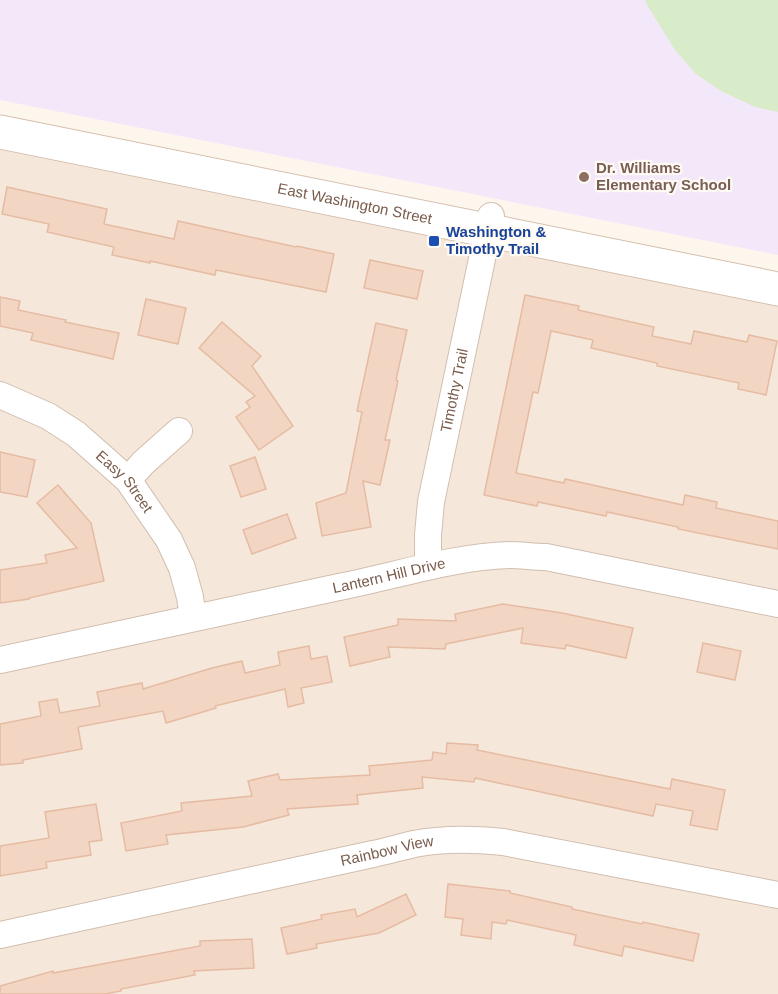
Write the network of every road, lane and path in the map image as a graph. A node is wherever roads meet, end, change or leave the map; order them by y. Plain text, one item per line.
1 (0, 118) edge
2 (0, 132) edge
3 (490, 223) junction
4 (778, 272) edge
5 (778, 289) edge
6 (0, 395) edge
7 (179, 431) dead end
8 (129, 480) junction
9 (428, 566) junction
10 (778, 604) edge
11 (193, 618) junction
12 (0, 660) edge
13 (778, 895) edge
14 (0, 934) edge

1 - 3 main road, East Washington Street
2 - 3 main road, East Washington Street
3 - 4 main road, East Washington Street
3 - 5 main road, East Washington Street
3 - 9 street, Timothy Trail
6 - 8 street, Easy Street
7 - 8 street
8 - 11 street, Easy Street
9 - 10 street, Lantern Hill Drive
9 - 11 street, Lantern Hill Drive
11 - 12 street, Lantern Hill Drive
13 - 14 street, Rainbow View

